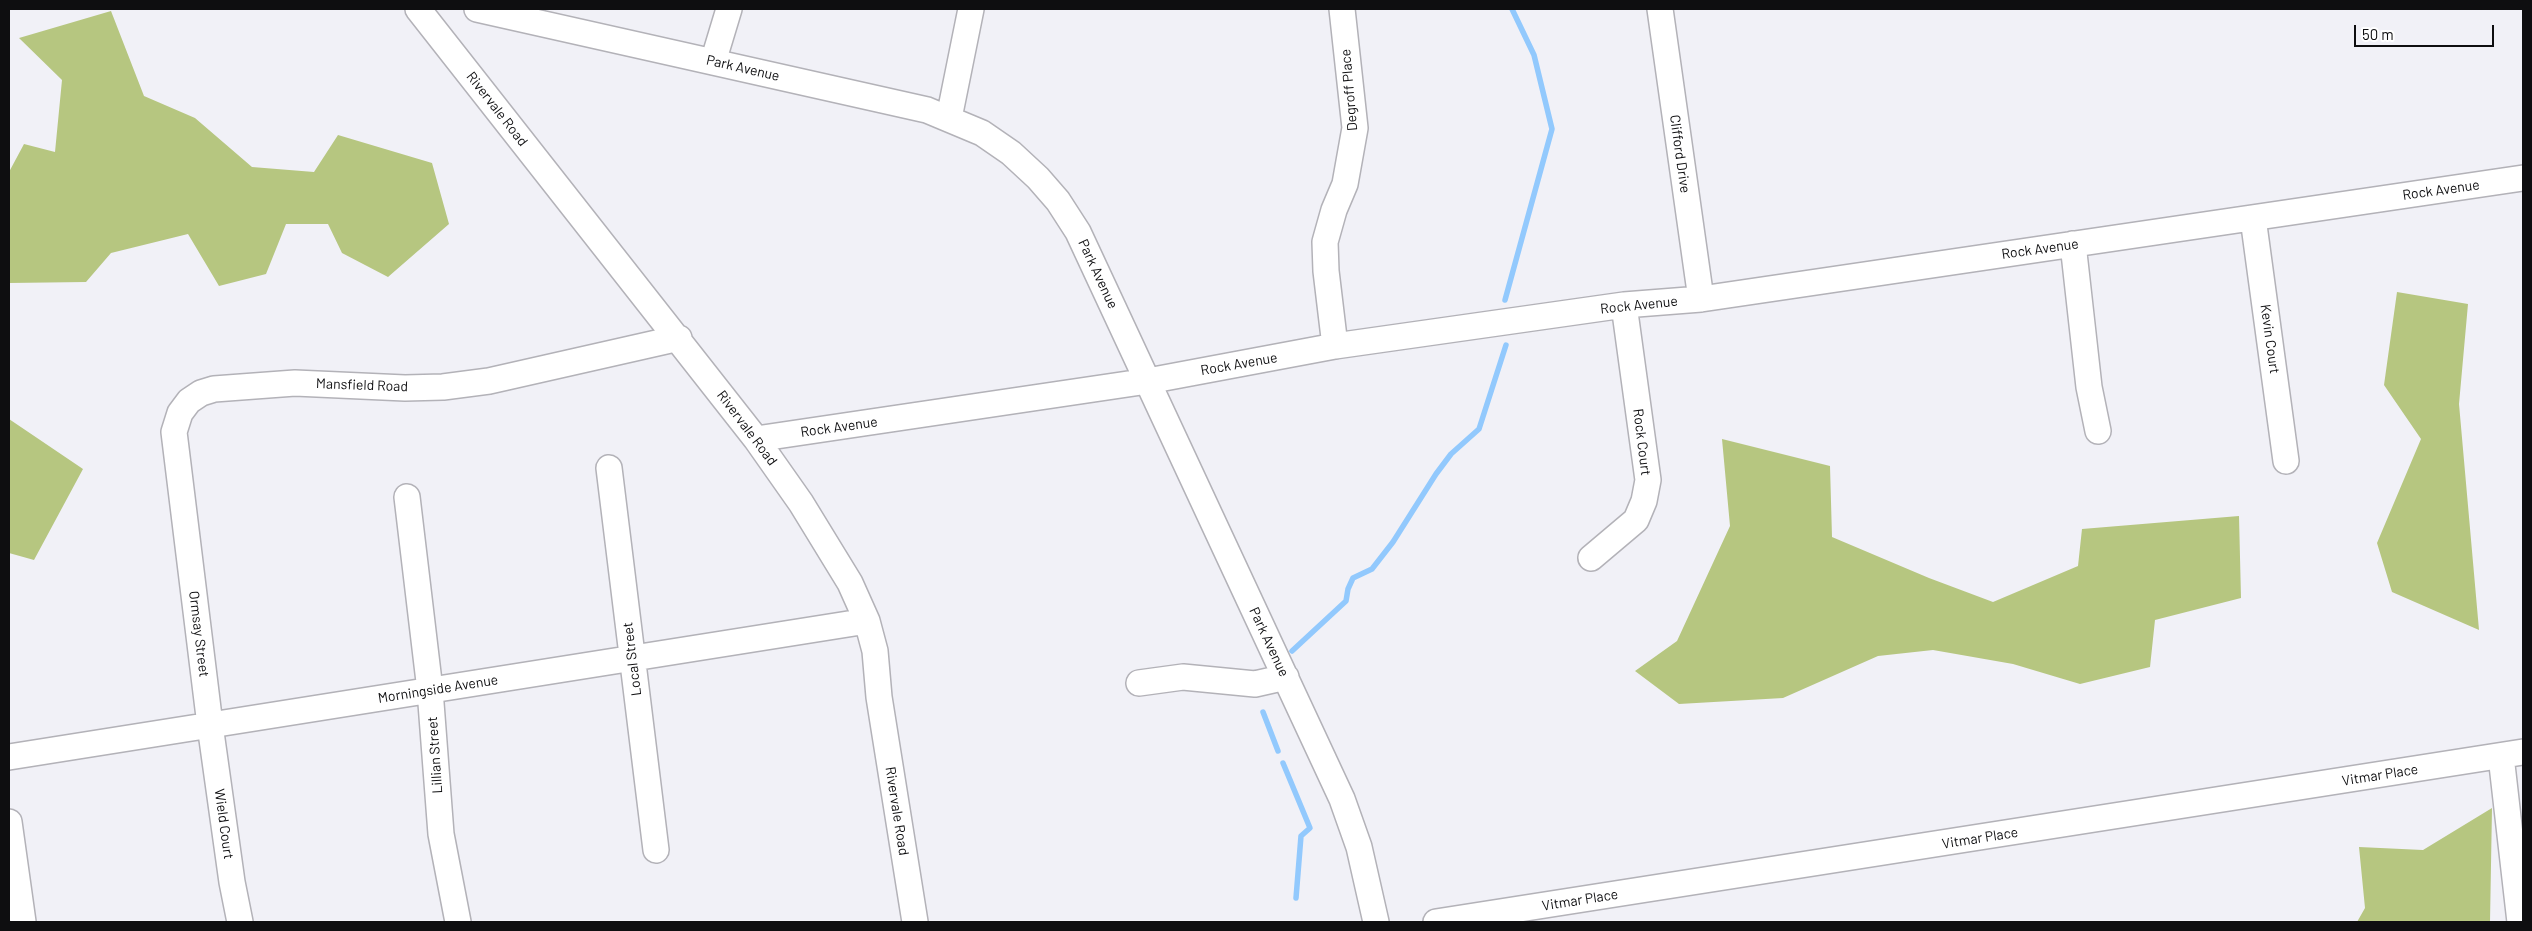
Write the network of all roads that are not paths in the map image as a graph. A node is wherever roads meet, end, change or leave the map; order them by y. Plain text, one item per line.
1 (418, 9) edge
2 (477, 9) edge
3 (729, 9) edge
4 (971, 9) edge
5 (1342, 9) edge
6 (1660, 9) edge
7 (714, 62) junction
8 (949, 118) junction
9 (2523, 178) edge
10 (2253, 218) junction
11 (2073, 244) junction
12 (1701, 299) junction
13 (1624, 305) junction
14 (679, 338) junction
15 (1335, 346) junction
16 (1148, 381) junction
17 (2098, 431) dead end
18 (756, 439) junction
19 (2286, 460) dead end
20 (610, 468) dead end
21 (407, 497) dead end
22 (188, 542) joint
23 (1591, 558) dead end
24 (867, 621) junction
25 (632, 658) junction
26 (1286, 677) junction
27 (1139, 683) dead end
28 (430, 690) junction
29 (210, 725) junction
30 (2512, 754) edge
31 (9, 757) edge
32 (9, 822) edge
33 (656, 850) dead end
34 (23, 922) edge
35 (240, 922) edge
36 (458, 922) edge
37 (915, 922) edge
38 (1376, 922) edge
39 (1436, 922) edge
40 (2520, 922) edge

1 - 14 street, Rivervale Road
2 - 7 street, Park Avenue
3 - 7 street
4 - 8 street
5 - 15 street, Degroff Place
6 - 12 street, Clifford Drive
7 - 8 street, Park Avenue
8 - 16 street, Park Avenue
9 - 10 street, Rock Avenue
10 - 11 street, Rock Avenue
10 - 19 street, Kevin Court
11 - 12 street, Rock Avenue
11 - 17 street
12 - 13 street, Rock Avenue
13 - 15 street, Rock Avenue
13 - 23 street, Rock Court
14 - 18 street, Rivervale Road
14 - 22 street, Mansfield Road
15 - 16 street, Rock Avenue
16 - 18 street, Rock Avenue
16 - 26 street, Park Avenue
18 - 24 street, Rivervale Road
20 - 25 street, Local Street
21 - 28 street, Lillian Street
22 - 29 street, Ormsay Street
24 - 25 street, Morningside Avenue
24 - 37 street, Rivervale Road
25 - 28 street, Morningside Avenue
25 - 33 street, Local Street
26 - 27 street
26 - 38 street, Park Avenue
28 - 29 street, Morningside Avenue
28 - 36 street, Lillian Street
29 - 31 street, Morningside Avenue
29 - 35 street, Wield Court
30 - 39 street, Vitmar Place
30 - 40 street
32 - 34 street

